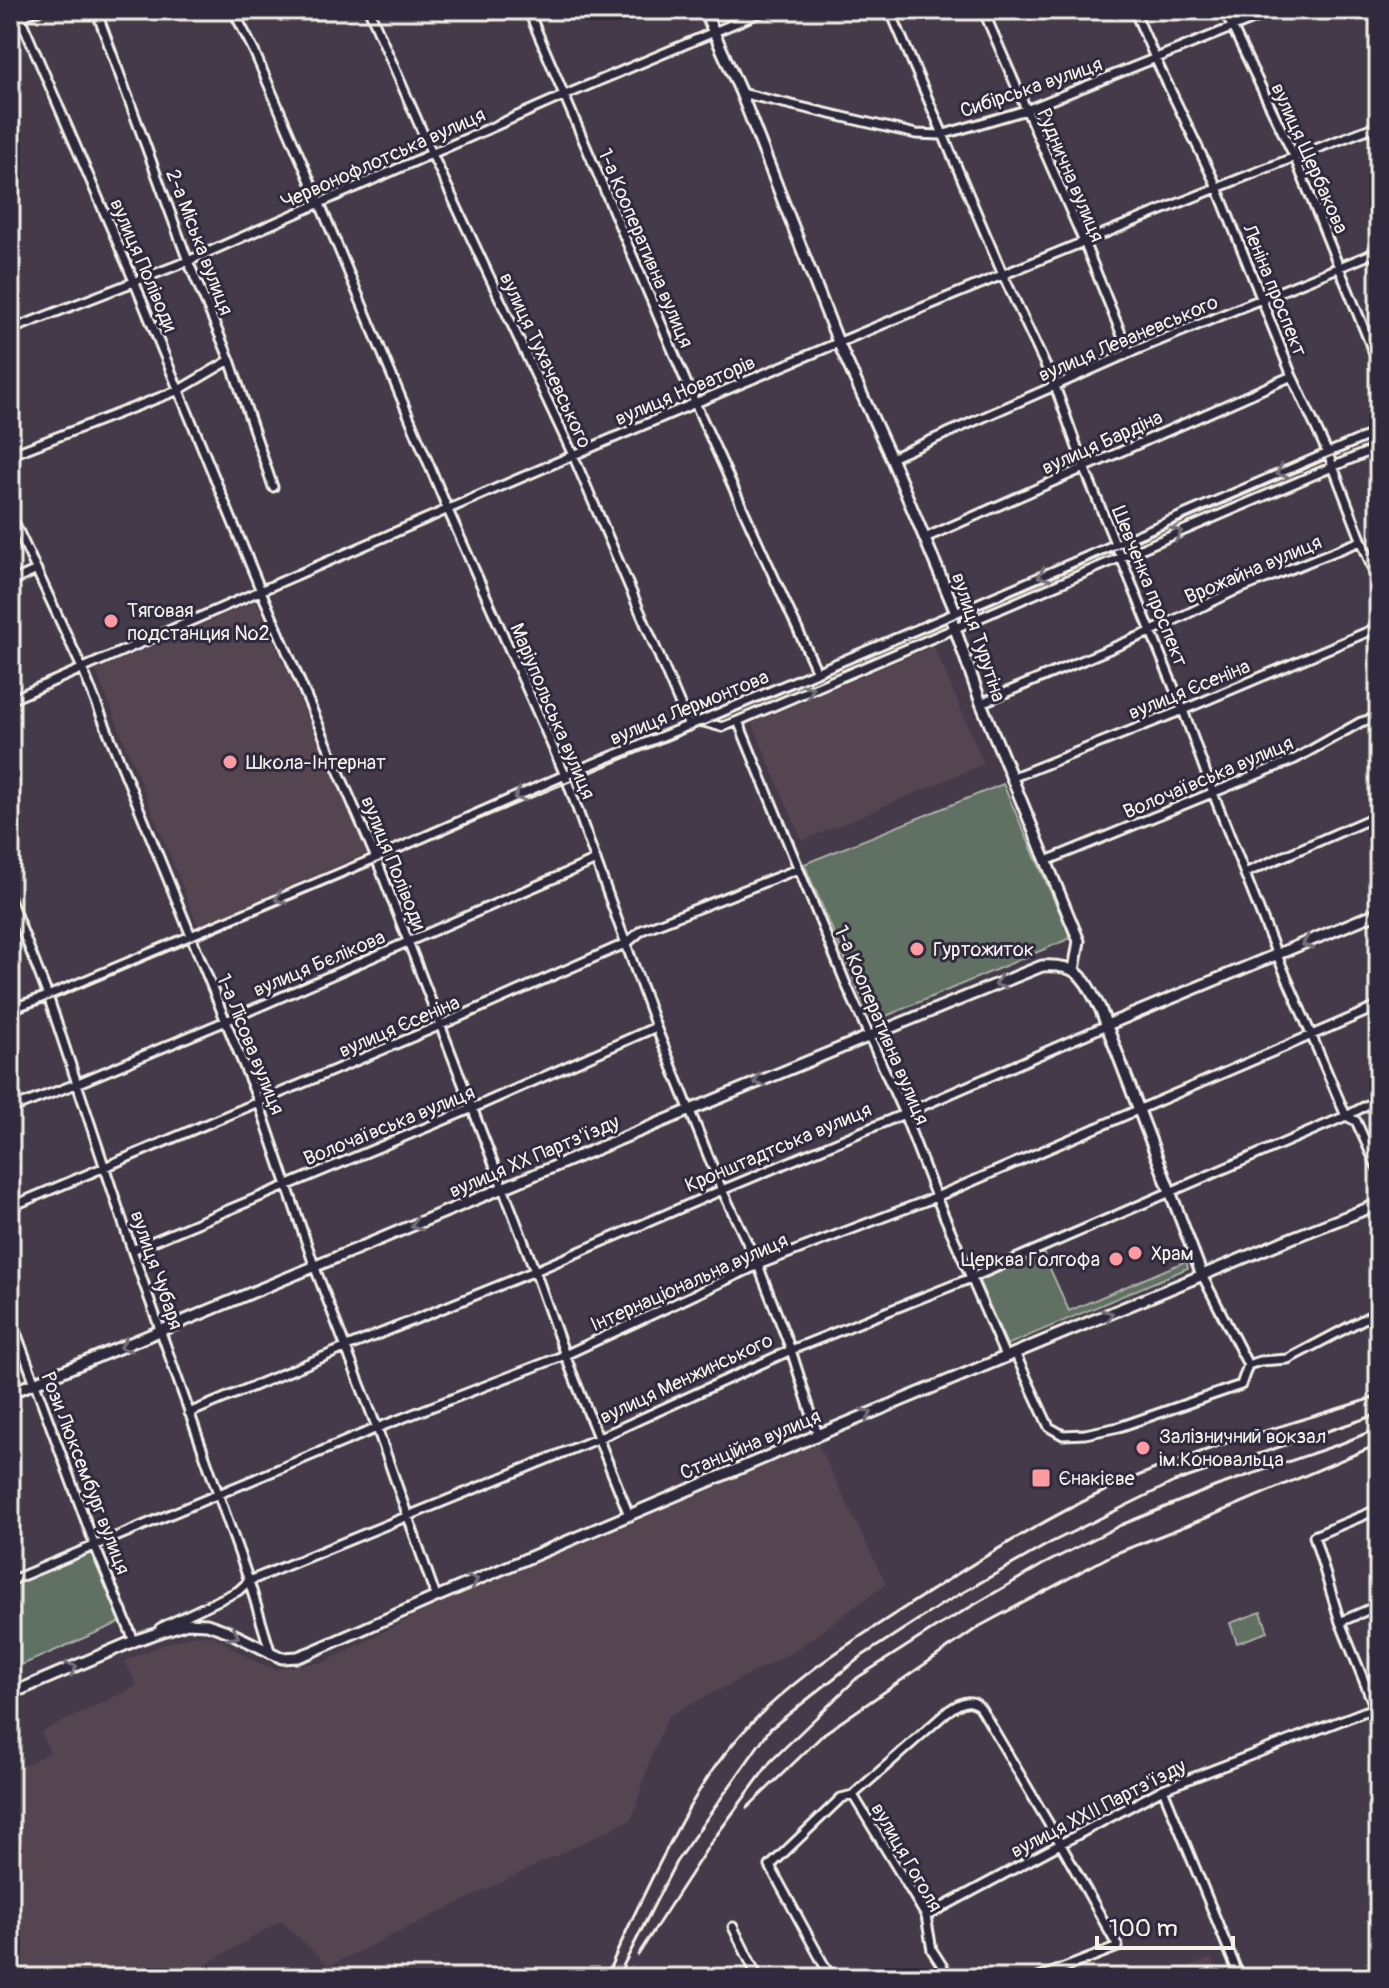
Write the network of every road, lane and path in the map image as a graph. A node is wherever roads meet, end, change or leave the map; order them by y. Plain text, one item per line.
1 (39, 10) edge
2 (96, 10) edge
3 (233, 10) edge
4 (369, 10) edge
5 (528, 10) edge
6 (704, 10) edge
7 (766, 10) edge
8 (890, 10) edge
9 (983, 10) edge
10 (1134, 10) edge
11 (1224, 10) edge
12 (1276, 10) edge
13 (1376, 10) edge
14 (18, 13) edge
15 (1379, 16) edge
16 (10, 20) edge
17 (1232, 27) junction
18 (712, 32) junction
19 (1155, 58) junction
20 (741, 93) junction
21 (563, 96) junction
22 (1026, 110) junction
23 (1379, 125) edge
24 (941, 135) junction
25 (432, 154) junction
26 (1294, 156) junction
27 (1217, 187) junction
28 (320, 204) junction
29 (1084, 242) junction
30 (1379, 251) edge
31 (188, 261) junction
32 (1340, 267) junction
33 (1003, 275) junction
34 (134, 281) junction
35 (1262, 298) junction
36 (10, 330) edge
37 (838, 342) junction
38 (1129, 353) junction
39 (230, 360) junction
40 (1379, 366) edge
41 (1292, 376) junction
42 (1055, 386) junction
43 (179, 390) junction
44 (695, 403) junction
45 (1379, 431) edge
46 (1379, 447) edge
47 (1327, 453) junction
48 (10, 455) edge
49 (573, 455) junction
50 (891, 458) junction
51 (1332, 466) junction
52 (1084, 467) junction
53 (273, 487) dead end
54 (448, 510) junction
55 (10, 513) edge
56 (925, 538) junction
57 (1361, 541) junction
58 (1115, 544) junction
59 (1120, 557) junction
60 (37, 570) junction
61 (10, 582) edge
62 (1379, 586) edge
63 (261, 591) junction
64 (956, 613) junction
65 (1379, 627) edge
66 (955, 628) junction
67 (1150, 632) junction
68 (82, 668) junction
69 (817, 672) junction
70 (10, 700) edge
71 (981, 703) junction
72 (1183, 710) junction
73 (1379, 717) edge
74 (700, 721) junction
75 (738, 721) junction
76 (689, 726) junction
77 (565, 775) junction
78 (1011, 778) junction
79 (1213, 793) junction
80 (1379, 815) edge
81 (376, 858) junction
82 (596, 860) junction
83 (1046, 861) junction
84 (798, 869) junction
85 (1245, 873) junction
86 (10, 899) edge
87 (1379, 912) edge
88 (190, 935) junction
89 (409, 941) junction
90 (627, 943) junction
91 (1277, 955) junction
92 (1074, 970) junction
93 (48, 996) junction
94 (1379, 1006) edge
95 (10, 1009) edge
96 (226, 1021) junction
97 (441, 1025) junction
98 (1107, 1025) junction
99 (656, 1027) junction
100 (870, 1035) junction
101 (1312, 1036) junction
102 (76, 1084) junction
103 (1379, 1099) edge
104 (259, 1103) junction
105 (473, 1108) junction
106 (10, 1109) edge
107 (689, 1110) junction
108 (1140, 1110) junction
109 (904, 1114) junction
110 (1346, 1116) junction
111 (105, 1168) junction
112 (1379, 1171) edge
113 (287, 1184) junction
114 (503, 1188) junction
115 (722, 1190) junction
116 (1170, 1192) junction
117 (936, 1197) junction
118 (1379, 1204) edge
119 (10, 1207) edge
120 (132, 1250) junction
121 (758, 1265) junction
122 (315, 1268) junction
123 (535, 1271) junction
124 (1202, 1275) junction
125 (971, 1278) junction
126 (1379, 1311) edge
127 (10, 1316) edge
128 (162, 1331) junction
129 (347, 1347) junction
130 (791, 1350) junction
131 (565, 1355) junction
132 (1010, 1355) junction
133 (1248, 1365) junction
134 (35, 1383) junction
135 (10, 1393) edge
136 (189, 1413) junction
137 (377, 1428) junction
138 (818, 1435) junction
139 (599, 1438) junction
140 (218, 1494) junction
141 (1379, 1509) edge
142 (629, 1515) junction
143 (406, 1516) junction
144 (95, 1546) junction
145 (10, 1581) edge
146 (249, 1581) junction
147 (436, 1597) junction
148 (1379, 1605) edge
149 (1340, 1622) junction
150 (134, 1641) junction
151 (271, 1654) junction
152 (10, 1694) edge
153 (1377, 1707) edge
154 (1379, 1718) edge
155 (1163, 1789) junction
156 (853, 1795) junction
157 (1060, 1843) junction
158 (926, 1916) junction
159 (733, 1927) dead end
160 (758, 1978) edge
161 (831, 1978) edge
162 (950, 1978) edge
163 (1038, 1978) edge
164 (1240, 1978) edge

1 - 14 street
2 - 31 street, 2-а Міська вулиця
3 - 28 street, Маріупольська вулиця
4 - 25 street, вулиця Тухачевського
5 - 21 street, 1-а Кооперативна вулиця
6 - 18 street, вулиця Турутіна
7 - 18 street, Червонофлотська вулиця
8 - 24 street, Шевченка проспект
9 - 22 street, Руднична вулиця
10 - 19 street, Леніна проспект
11 - 17 street, вулиця Щербакова
12 - 17 street, Сибірська вулиця
13 - 15 street
14 - 16 street
14 - 34 street, вулиця Поліводи
17 - 19 street, Сибірська вулиця
17 - 26 street, вулиця Щербакова
18 - 20 street, вулиця Турутіна
18 - 21 street, Червонофлотська вулиця
19 - 22 street, Сибірська вулиця
19 - 27 street, Леніна проспект
20 - 24 street, Сибірська вулиця
20 - 37 street, вулиця Турутіна
21 - 25 street, Червонофлотська вулиця
21 - 44 street, 1-а Кооперативна вулиця
22 - 24 street, Сибірська вулиця
22 - 29 street, Руднична вулиця
23 - 26 street, вулиця Новаторів
24 - 33 street, Шевченка проспект
25 - 28 street, Червонофлотська вулиця
25 - 49 street, вулиця Тухачевського
26 - 27 street, вулиця Новаторів
26 - 32 street, вулиця Щербакова
27 - 29 street, вулиця Новаторів
27 - 35 street, Леніна проспект
28 - 31 street, Червонофлотська вулиця
28 - 54 street, Маріупольська вулиця
29 - 33 street, вулиця Новаторів
29 - 38 street, Руднична вулиця
30 - 32 street, вулиця Леваневського
31 - 34 street, Червонофлотська вулиця
31 - 39 street, 2-а Міська вулиця
32 - 35 street, вулиця Леваневського
32 - 40 street, вулиця Щербакова
33 - 37 street, вулиця Новаторів
33 - 42 street, Шевченка проспект
34 - 36 street, Червонофлотська вулиця
34 - 43 street, вулиця Поліводи
35 - 38 street, вулиця Леваневського
35 - 41 street, Леніна проспект
37 - 44 street, вулиця Новаторів
37 - 50 street, вулиця Турутіна
38 - 42 street, вулиця Леваневського
39 - 43 street
39 - 53 street, 2-а Міська вулиця
41 - 47 street, Леніна проспект
41 - 52 street, вулиця Бардіна
42 - 50 street, вулиця Леваневського
42 - 52 street, Шевченка проспект
43 - 48 street
43 - 63 street, вулиця Поліводи
44 - 49 street, вулиця Новаторів
44 - 69 street, 1-а Кооперативна вулиця
45 - 47 street, вулиця Лермонтова
46 - 51 street, вулиця Лермонтова
47 - 51 street, Леніна проспект
47 -> 58 street, вулиця Лермонтова
49 - 54 street, вулиця Новаторів
49 - 76 street, вулиця Тухачевського
50 - 56 street, вулиця Турутіна
51 - 57 street, Леніна проспект
59 -> 51 street, вулиця Лермонтова
52 - 56 street, вулиця Бардіна
52 - 58 street, Шевченка проспект
54 - 63 street, вулиця Новаторів
54 - 77 street, Маріупольська вулиця
55 - 60 street, 1-а Лісова вулиця
56 - 64 street, вулиця Турутіна
57 - 62 street, Леніна проспект
57 - 67 street, Врожайна вулиця
58 - 59 street, Шевченка проспект
58 -> 64 street, вулиця Лермонтова
59 - 66 street, вулиця Лермонтова
59 - 67 street, Шевченка проспект
60 - 61 street
60 - 68 street, 1-а Лісова вулиця
63 - 68 street, вулиця Новаторів
63 - 81 street, вулиця Поліводи
64 - 66 street, вулиця Турутіна
64 - 69 street, вулиця Лермонтова
65 - 72 street, вулиця Єсеніна
66 - 71 street, вулиця Турутіна
75 -> 66 street, вулиця Лермонтова
67 - 71 street, Врожайна вулиця
67 - 72 street, Шевченка проспект
68 - 70 street, вулиця Новаторів
68 - 88 street, 1-а Лісова вулиця
69 - 74 street, вулиця Лермонтова
71 - 78 street, вулиця Турутіна
72 - 78 street, вулиця Єсеніна
72 - 79 street, Шевченка проспект
73 - 79 street, Волочаївська вулиця
74 - 75 street
74 - 76 street, вулиця Лермонтова
75 - 84 street, 1-а Кооперативна вулиця
76 - 77 street, вулиця Лермонтова
77 -> 81 street, вулиця Лермонтова
77 - 82 street, Маріупольська вулиця
78 - 83 street, вулиця Турутіна
79 - 83 street, Волочаївська вулиця
79 - 85 street, Шевченка проспект
80 - 85 street
81 -> 88 street, вулиця Лермонтова
81 - 89 street, вулиця Поліводи
82 - 89 street, вулиця Бєлікова
82 - 90 street, Маріупольська вулиця
83 - 92 street, вулиця Турутіна
84 - 90 street, вулиця Єсеніна
84 - 100 street, 1-а Кооперативна вулиця
85 - 91 street, Шевченка проспект
86 - 93 street, вулиця Чубаря
87 -> 91 street, Кронштадтська вулиця
88 - 93 street, вулиця Лермонтова
88 - 96 street, 1-а Лісова вулиця
89 - 96 street, вулиця Бєлікова
89 - 97 street, вулиця Поліводи
90 - 97 street, вулиця Єсеніна
90 - 99 street, Маріупольська вулиця
91 - 98 street, Кронштадтська вулиця
91 - 101 street, Шевченка проспект
92 - 98 street
92 -> 100 street, вулиця XX Партз'їзду
93 - 95 street, вулиця Лермонтова
93 - 102 street, вулиця Чубаря
94 - 101 street, Інтернаціональна вулиця
96 - 102 street, вулиця Бєлікова
96 - 104 street, 1-а Лісова вулиця
97 - 104 street, вулиця Єсеніна
97 - 105 street, вулиця Поліводи
98 - 108 street
98 - 109 street, Кронштадтська вулиця
99 - 105 street, Волочаївська вулиця
99 - 107 street, Маріупольська вулиця
100 -> 107 street, вулиця XX Партз'їзду
100 - 109 street, 1-а Кооперативна вулиця
101 - 108 street, Інтернаціональна вулиця
101 - 110 street, Шевченка проспект
102 - 106 street, вулиця Бєлікова
102 - 111 street, вулиця Чубаря
103 - 110 street, вулиця Менжинського
104 - 111 street, вулиця Єсеніна
104 - 113 street, 1-а Лісова вулиця
105 - 113 street, Волочаївська вулиця
105 - 114 street, вулиця Поліводи
107 - 114 street, вулиця XX Партз'їзду
107 - 115 street, Маріупольська вулиця
108 - 116 street
108 - 117 street, Інтернаціональна вулиця
109 - 115 street, Кронштадтська вулиця
109 - 117 street, 1-а Кооперативна вулиця
110 - 112 street, Шевченка проспект
110 - 116 street, вулиця Менжинського
111 - 119 street, вулиця Єсеніна
111 - 120 street, вулиця Чубаря
113 - 120 street, Волочаївська вулиця
113 - 122 street, 1-а Лісова вулиця
114 -> 122 street, вулиця XX Партз'їзду
114 - 123 street, вулиця Поліводи
115 - 121 street, Маріупольська вулиця
115 - 123 street, Кронштадтська вулиця
116 - 124 street
116 - 125 street, вулиця Менжинського
117 - 121 street, Інтернаціональна вулиця
117 - 125 street, 1-а Кооперативна вулиця
118 - 124 street, Станційна вулиця
120 - 128 street, вулиця Чубаря
121 - 130 street, Маріупольська вулиця
121 - 131 street, Інтернаціональна вулиця
122 - 128 street, вулиця XX Партз'їзду
122 - 129 street, 1-а Лісова вулиця
123 - 129 street, Кронштадтська вулиця
123 - 131 street, вулиця Поліводи
132 -> 124 street, Станційна вулиця
124 - 133 street
125 - 130 street, вулиця Менжинського
125 - 132 street, 1-а Кооперативна вулиця
126 - 133 street
127 - 134 street, Рози Люксембург вулиця
128 -> 134 street, вулиця XX Партз'їзду
128 - 136 street, вулиця Чубаря
129 - 136 street, Кронштадтська вулиця
129 - 137 street, 1-а Лісова вулиця
130 - 138 street, Маріупольська вулиця
130 - 139 street, вулиця Менжинського
131 - 137 street, Інтернаціональна вулиця
131 - 139 street, вулиця Поліводи
132 - 133 street, 1-а Кооперативна вулиця
138 -> 132 street, Станційна вулиця
134 - 135 street, вулиця XX Партз'їзду
134 - 144 street, Рози Люксембург вулиця
136 - 140 street, вулиця Чубаря
137 - 140 street, Інтернаціональна вулиця
137 - 143 street, 1-а Лісова вулиця
138 - 142 street, Станційна вулиця
139 - 142 street, вулиця Поліводи
139 - 143 street, вулиця Менжинського
140 - 144 street, Інтернаціональна вулиця
140 - 146 street, вулиця Чубаря
141 - 149 street
147 -> 142 street, Станційна вулиця
143 - 146 street, вулиця Менжинського
143 - 147 street, 1-а Лісова вулиця
144 - 145 street, Інтернаціональна вулиця
144 - 150 street, Рози Люксембург вулиця
146 - 150 street, вулиця Менжинського
146 - 151 street, вулиця Чубаря
147 - 151 street, Станційна вулиця
148 - 149 street
149 - 153 street
150 -> 151 street
152 -> 150 street, вулиця Менжинського
153 - 154 street
153 - 155 street, вулиця XXII Партз'їзду
155 - 157 street, вулиця XXII Партз'їзду
155 - 164 street
156 - 157 street
156 - 158 street, вулиця Гоголя
156 - 161 street
157 - 158 street, вулиця XXII Партз'їзду
157 - 163 street
158 - 162 street, вулиця Гоголя
159 - 160 street

